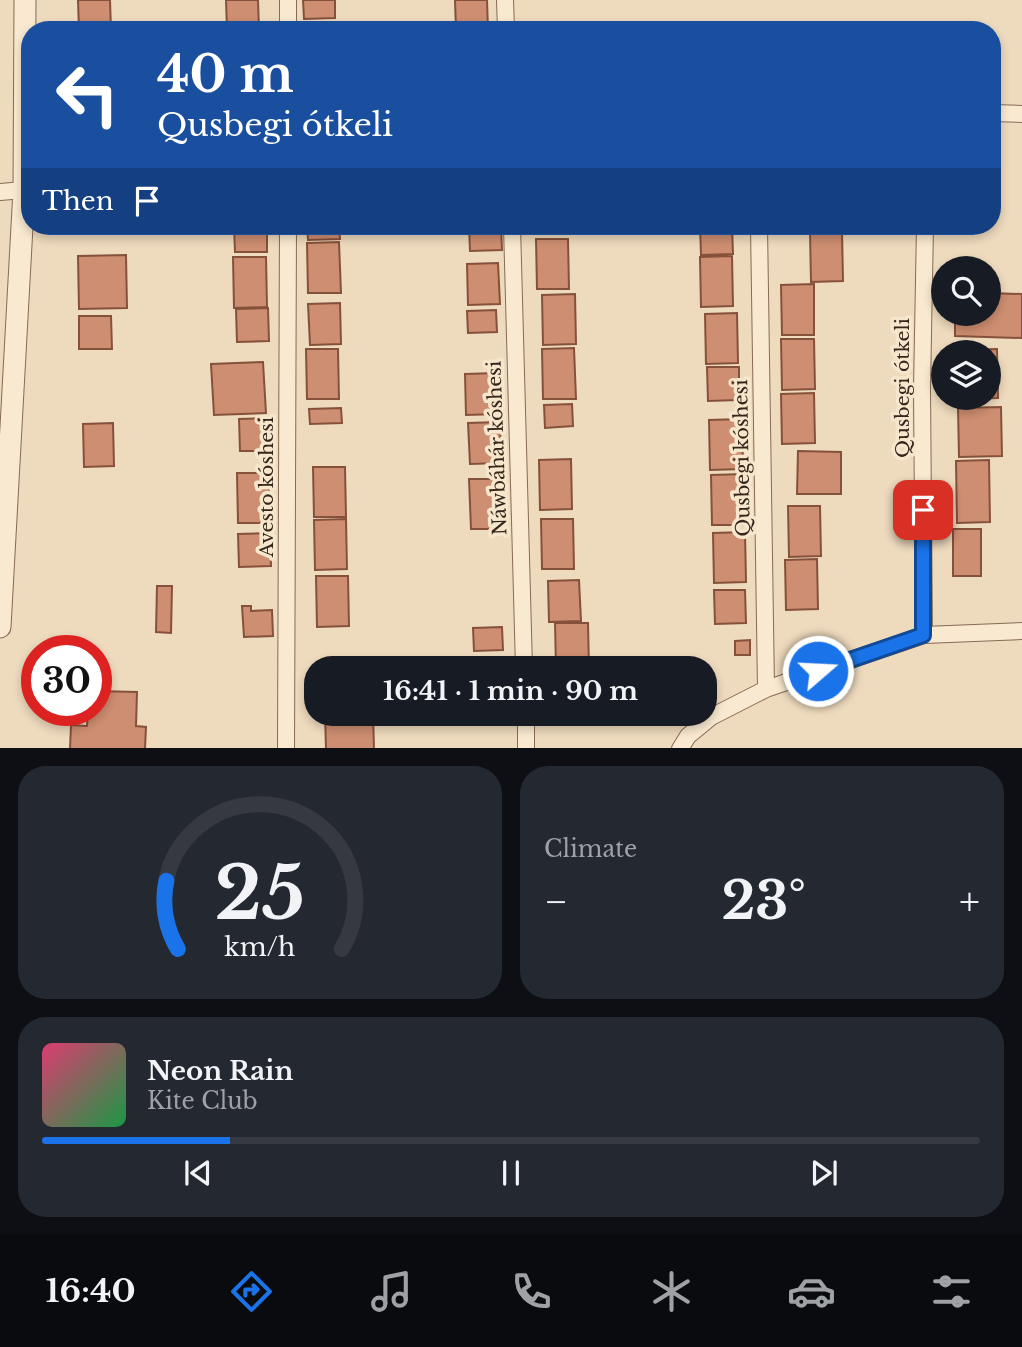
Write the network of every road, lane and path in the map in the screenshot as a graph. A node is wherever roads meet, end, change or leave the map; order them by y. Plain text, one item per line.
1 (25, 0) edge
2 (288, 0) edge
3 (505, 0) edge
4 (25, 21) edge
5 (288, 21) edge
6 (506, 21) edge
7 (1001, 113) edge
8 (1022, 114) edge
9 (21, 190) edge
10 (0, 192) edge
11 (21, 235) edge
12 (288, 235) edge
13 (512, 235) edge
14 (759, 235) edge
15 (925, 235) edge
16 (4, 508) edge
17 (0, 626) edge
18 (1022, 631) edge
19 (923, 635) junction
20 (524, 656) edge
21 (766, 689) junction
22 (526, 726) edge
23 (286, 748) edge
24 (526, 748) edge
25 (680, 748) edge

1 - 4 street
2 - 5 street
3 - 6 street
7 - 8 street
9 - 10 street
11 - 16 street
12 - 23 street, Avesto kóshesi
13 - 20 street, Náwbáhár kóshesi
14 - 21 street, Qusbegi kóshesi
15 - 19 street, Qusbegi ótkeli
16 - 17 street
18 - 19 street
19 - 21 street
21 - 25 street
22 - 24 street

